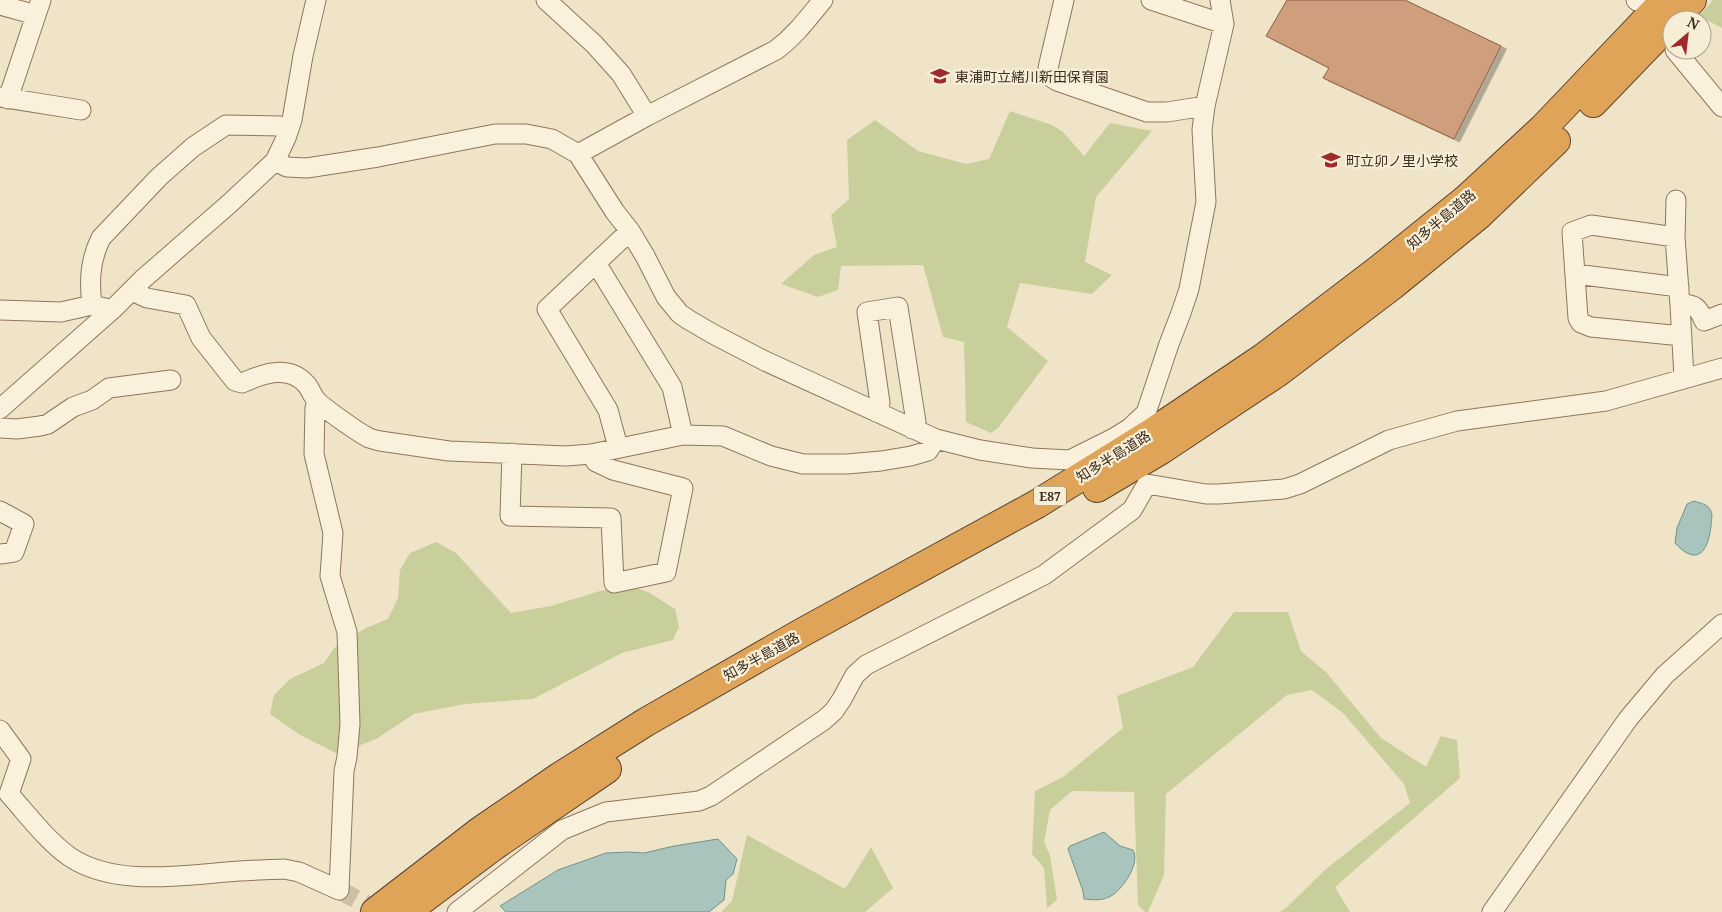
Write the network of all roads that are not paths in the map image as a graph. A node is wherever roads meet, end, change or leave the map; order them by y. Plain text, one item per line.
1 (316, 0) edge
2 (546, 0) edge
3 (823, 0) edge
4 (1064, 0) edge
5 (1151, 0) edge
6 (1220, 0) edge
7 (1665, 0) edge
8 (1692, 0) edge
9 (0, 5) edge
10 (39, 8) edge
11 (1683, 10) edge
12 (1224, 24) junction
13 (1662, 32) edge
14 (1683, 60) edge
15 (4, 98) edge
16 (1205, 106) junction
17 (1722, 107) edge
18 (81, 110) dead end
19 (647, 116) junction
20 (289, 128) junction
21 (578, 154) junction
22 (275, 161) junction
23 (1676, 200) dead end
24 (630, 231) junction
25 (1675, 236) junction
26 (596, 263) junction
27 (1575, 274) junction
28 (132, 290) junction
29 (1679, 296) junction
30 (92, 305) junction
31 (0, 310) edge
32 (113, 310) junction
33 (1722, 314) edge
34 (1682, 336) junction
35 (1722, 368) edge
36 (1684, 378) junction
37 (171, 380) dead end
38 (317, 401) junction
39 (0, 409) edge
40 (876, 412) junction
41 (0, 428) edge
42 (912, 429) junction
43 (683, 435) junction
44 (936, 439) junction
45 (618, 448) junction
46 (512, 452) junction
47 (591, 454) junction
48 (0, 511) edge
49 (0, 554) edge
50 (1722, 624) edge
51 (0, 730) edge
52 (5, 800) edge
53 (375, 912) edge
54 (406, 912) edge
55 (457, 912) edge
56 (1492, 912) edge

1 - 20 street
2 - 19 street
3 - 19 street
4 - 16 street
5 - 12 street
6 - 12 street
7 - 53 highway, 知多半島道路 / E87
8 - 11 highway, 知多半島道路 / E87
9 - 10 street
10 - 15 street
12 - 16 street
13 - 54 highway, 知多半島道路 / E87
14 - 17 street
15 - 18 street
16 - 44 street
19 - 21 street
20 - 22 street
20 - 30 street
21 - 22 street
21 - 24 street
22 - 28 street
23 - 25 street
24 - 26 street
24 - 40 street
25 - 27 street
25 - 29 street
26 - 43 street
26 - 45 street
27 - 29 street
27 - 34 street
28 - 32 street
28 - 38 street
29 - 33 street
29 - 34 street
30 - 31 street
30 - 32 street
32 - 39 street
34 - 36 street
35 - 36 street
36 - 55 street
37 - 41 street
38 - 46 street
38 - 52 street
40 - 42 street
40 - 42 street
42 - 44 street
43 - 44 street
43 - 45 street
45 - 47 street
46 - 47 street
46 - 47 street
48 - 49 street
50 - 56 street
51 - 52 street

